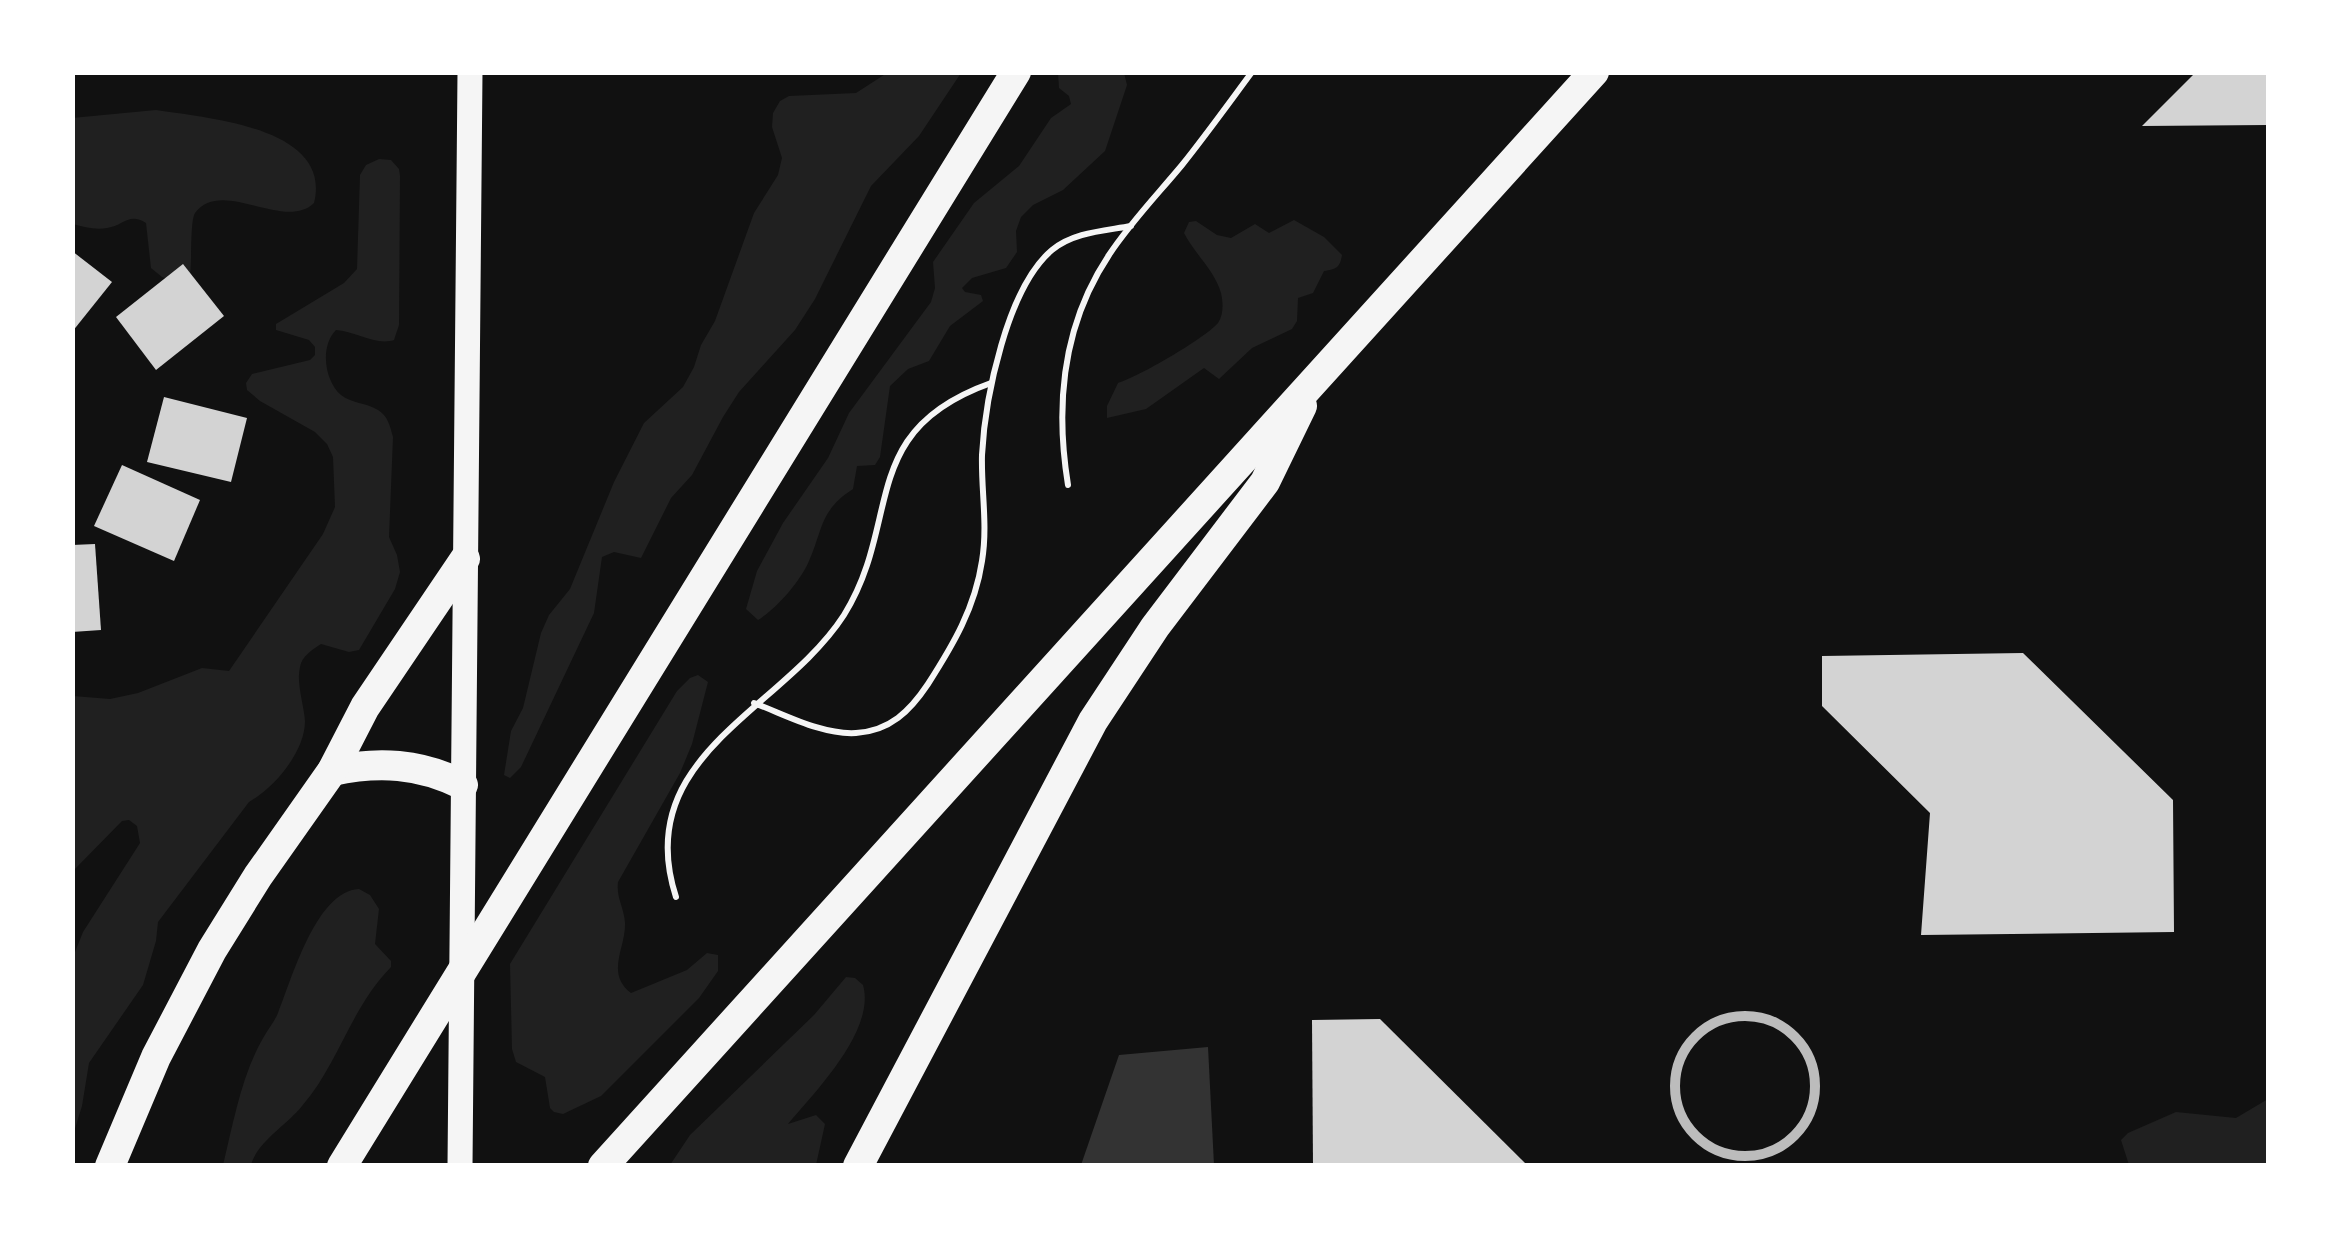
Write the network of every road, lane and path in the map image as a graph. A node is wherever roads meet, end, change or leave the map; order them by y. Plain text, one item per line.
1 (470, 72) edge
2 (1252, 72) edge
3 (1594, 72) edge
4 (1009, 82) edge
5 (1131, 226) junction
6 (991, 384) junction
7 (1310, 385) junction
8 (1068, 485) dead end
9 (465, 559) junction
10 (754, 704) junction
11 (332, 770) junction
12 (463, 785) junction
13 (676, 898) dead end
14 (1722, 1152) junction
15 (110, 1166) edge
16 (342, 1166) edge
17 (460, 1166) edge
18 (603, 1166) edge
19 (858, 1166) edge
20 (1718, 1166) edge

1 - 9 main road
2 - 5 path
3 - 7 highway
4 - 16 highway
5 - 6 path
5 - 8 path
6 - 10 path
6 - 10 path
7 - 18 highway
7 - 19 highway
9 - 11 highway
9 - 12 main road
10 - 13 path
11 - 12 highway
11 - 15 highway
12 - 17 main road
14 - 14 street
14 - 20 street

